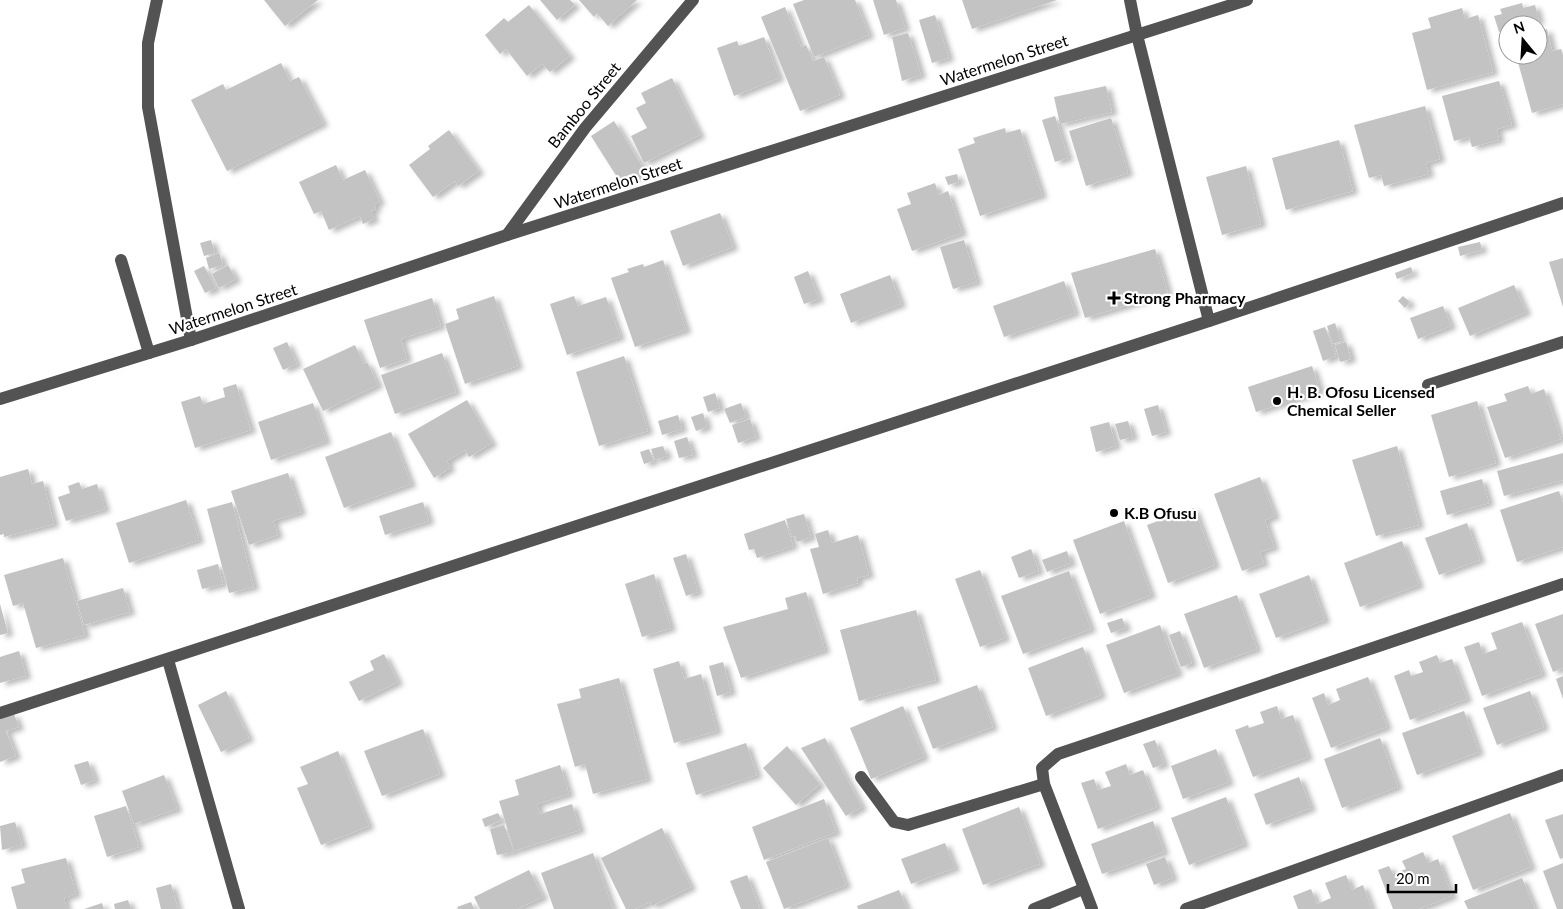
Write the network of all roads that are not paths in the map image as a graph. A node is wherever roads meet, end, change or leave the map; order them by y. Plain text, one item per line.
1 (157, 0) edge
2 (1130, 0) edge
3 (1247, 0) edge
4 (685, 3) edge
5 (1137, 35) junction
6 (1563, 203) edge
7 (507, 235) junction
8 (122, 260) dead end
9 (1209, 320) junction
10 (191, 340) junction
11 (1563, 342) edge
12 (149, 353) junction
13 (1428, 385) dead end
14 (0, 399) edge
15 (1563, 584) edge
16 (168, 660) junction
17 (0, 713) edge
18 (1563, 775) edge
19 (861, 777) dead end
20 (1044, 784) junction
21 (1083, 889) junction
22 (239, 909) edge
23 (1034, 909) edge
24 (1092, 909) edge
25 (1186, 909) edge

1 - 10 street
2 - 5 street
3 - 5 street, Watermelon Street
4 - 7 street, Bamboo Street
5 - 7 street, Watermelon Street
5 - 9 street
6 - 9 street
7 - 10 street, Watermelon Street
8 - 12 street
9 - 16 street
10 - 12 street, Watermelon Street
11 - 13 street
12 - 14 street, Watermelon Street
15 - 20 street
16 - 17 street
16 - 22 street
18 - 25 street
19 - 20 street
20 - 21 street
21 - 23 street
21 - 24 street

